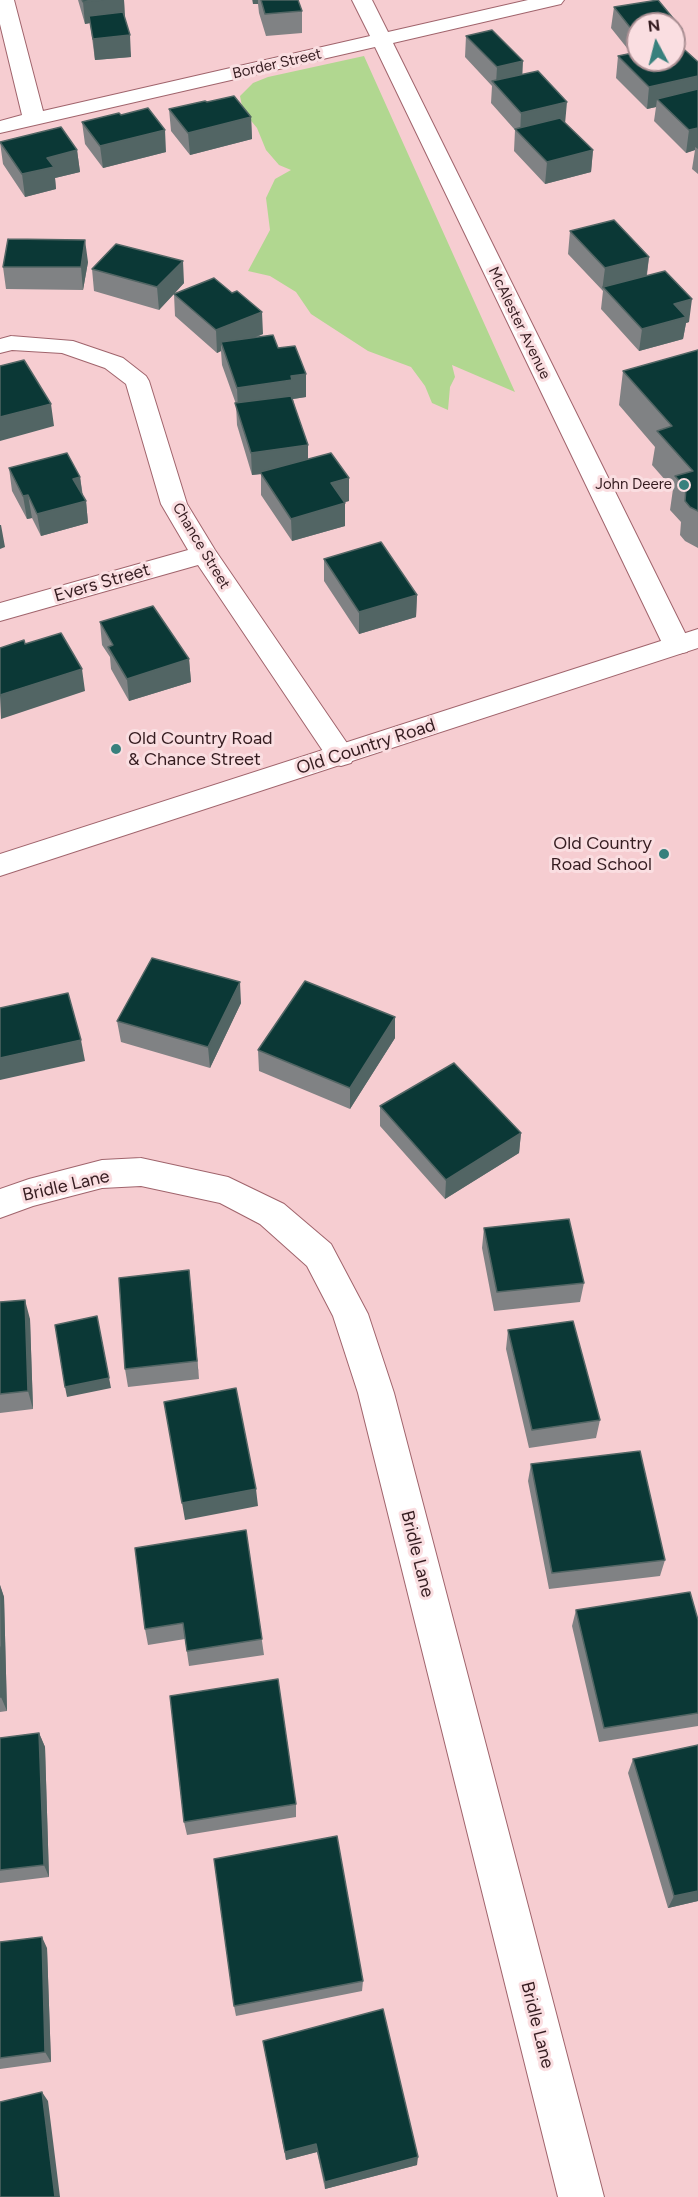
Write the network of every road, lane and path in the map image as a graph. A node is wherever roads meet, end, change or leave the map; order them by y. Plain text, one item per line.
1 (4, 0) edge
2 (362, 0) edge
3 (554, 0) edge
4 (381, 40) junction
5 (34, 119) junction
6 (0, 127) edge
7 (0, 345) edge
8 (204, 554) junction
9 (0, 612) edge
10 (687, 642) edge
11 (341, 756) junction
12 (0, 865) edge
13 (0, 1204) edge
14 (581, 2197) edge

1 - 5 street
2 - 4 street, McAlester Avenue
3 - 4 street, Border Street
4 - 5 street, Border Street
4 - 10 street, McAlester Avenue
5 - 6 street, Border Street
7 - 8 street, Chance Street
8 - 9 street, Evers Street
8 - 11 street, Chance Street
10 - 11 street, Old Country Road
11 - 12 street, Old Country Road
13 - 14 street, Bridle Lane

